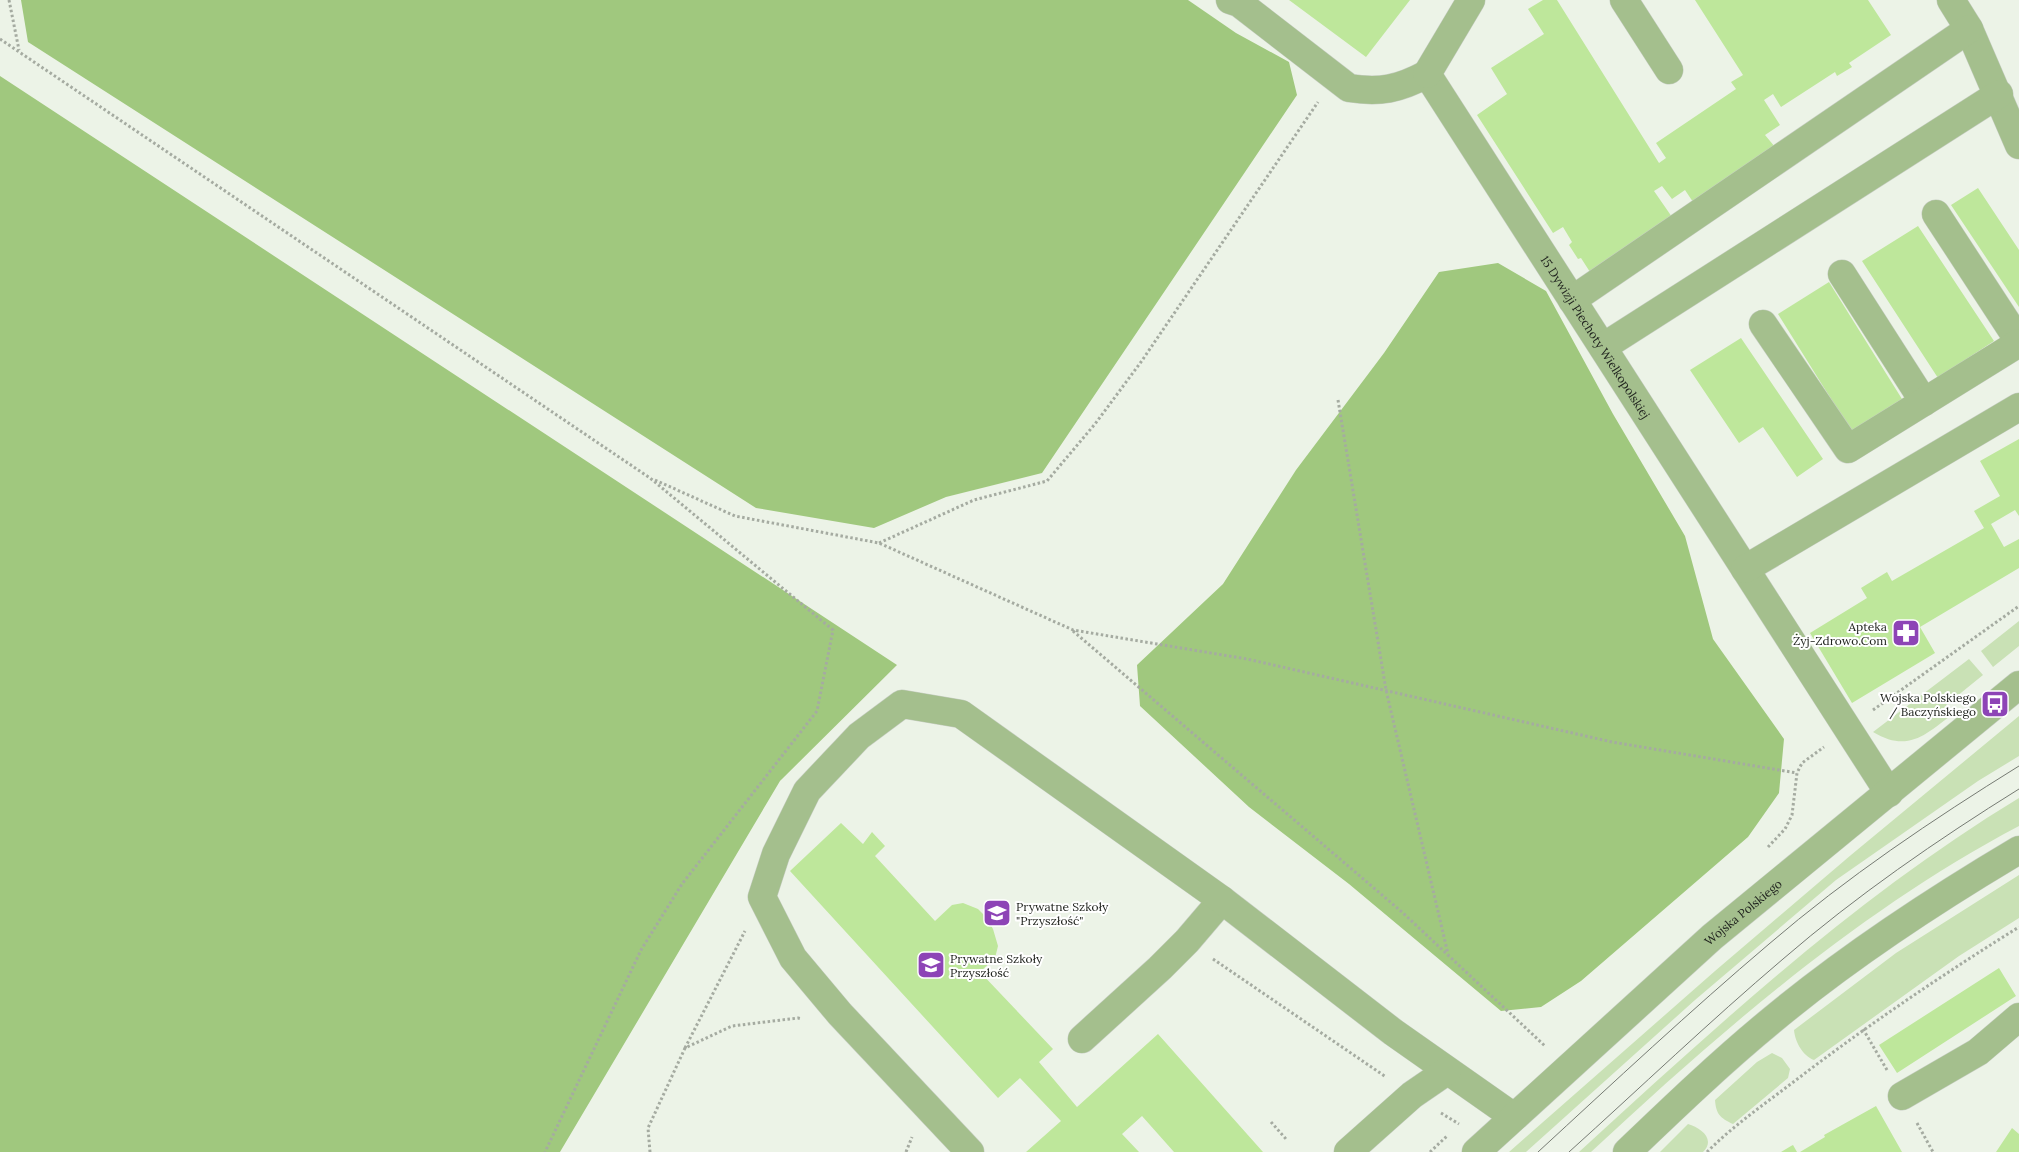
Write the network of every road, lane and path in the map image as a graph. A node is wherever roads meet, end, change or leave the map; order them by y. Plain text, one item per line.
1 (10, 0) edge
2 (1230, 0) edge
3 (1471, 0) edge
4 (1624, 0) edge
5 (1951, 0) edge
6 (1969, 29) junction
7 (0, 38) edge
8 (19, 51) junction
9 (1669, 70) dead end
10 (1427, 74) junction
11 (1336, 77) junction
12 (1998, 94) junction
13 (2019, 145) edge
14 (1936, 214) dead end
15 (1842, 274) dead end
16 (1572, 300) junction
17 (1763, 324) dead end
18 (2019, 342) edge
19 (1603, 347) junction
20 (1338, 400) dead end
21 (1924, 402) junction
22 (2019, 407) edge
23 (650, 478) junction
24 (879, 543) junction
25 (1745, 569) junction
26 (2019, 606) edge
27 (1072, 630) junction
28 (2019, 685) edge
29 (1386, 690) junction
30 (1848, 730) junction
31 (1797, 773) junction
32 (1889, 793) junction
33 (1767, 848) dead end
34 (2019, 850) edge
35 (762, 897) junction
36 (1222, 900) junction
37 (2019, 927) edge
38 (1187, 941) junction
39 (1448, 955) junction
40 (2019, 1018) edge
41 (807, 1021) dead end
42 (1082, 1039) dead end
43 (685, 1048) junction
44 (1538, 1053) dead end
45 (1447, 1071) junction
46 (1412, 1095) junction
47 (1902, 1096) dead end
48 (1514, 1117) junction
49 (1271, 1122) dead end
50 (1460, 1124) dead end
51 (1286, 1139) dead end
52 (1635, 1149) edge
53 (545, 1152) edge
54 (650, 1152) edge
55 (970, 1152) edge
56 (1348, 1152) edge
57 (1476, 1152) edge
58 (1707, 1152) edge

1 - 8 path
2 - 11 street
3 - 10 street
4 - 9 street
5 - 6 street
6 - 12 street
6 - 16 street
7 - 8 path
8 - 23 path
10 - 11 street
10 - 16 street, 15 Dywizji Piechoty Wielkopolskiej
11 - 24 path
12 - 13 street
12 - 19 street
14 - 18 street
15 - 21 street
16 - 19 street, 15 Dywizji Piechoty Wielkopolskiej
17 - 21 street
18 - 21 street
19 - 25 street, 15 Dywizji Piechoty Wielkopolskiej
20 - 29 path
22 - 25 street
23 - 24 path
23 - 53 path
24 - 27 path
25 - 30 street, 15 Dywizji Piechoty Wielkopolskiej
26 - 30 path
27 - 29 path
27 - 39 path
28 - 32 street, Wojska Polskiego
29 - 31 path
29 - 39 path
30 - 31 path
30 - 32 street, 15 Dywizji Piechoty Wielkopolskiej
31 - 33 path
32 - 48 street, Wojska Polskiego
34 - 52 street
35 - 36 street
35 - 43 path
35 - 55 street
36 - 38 street
36 - 45 street
37 - 58 path
38 - 42 street
38 - 46 path
39 - 44 path
40 - 47 street
41 - 43 path
43 - 54 path
45 - 46 street
45 - 48 street
46 - 50 path
46 - 56 street
48 - 57 street, Wojska Polskiego
49 - 51 path

